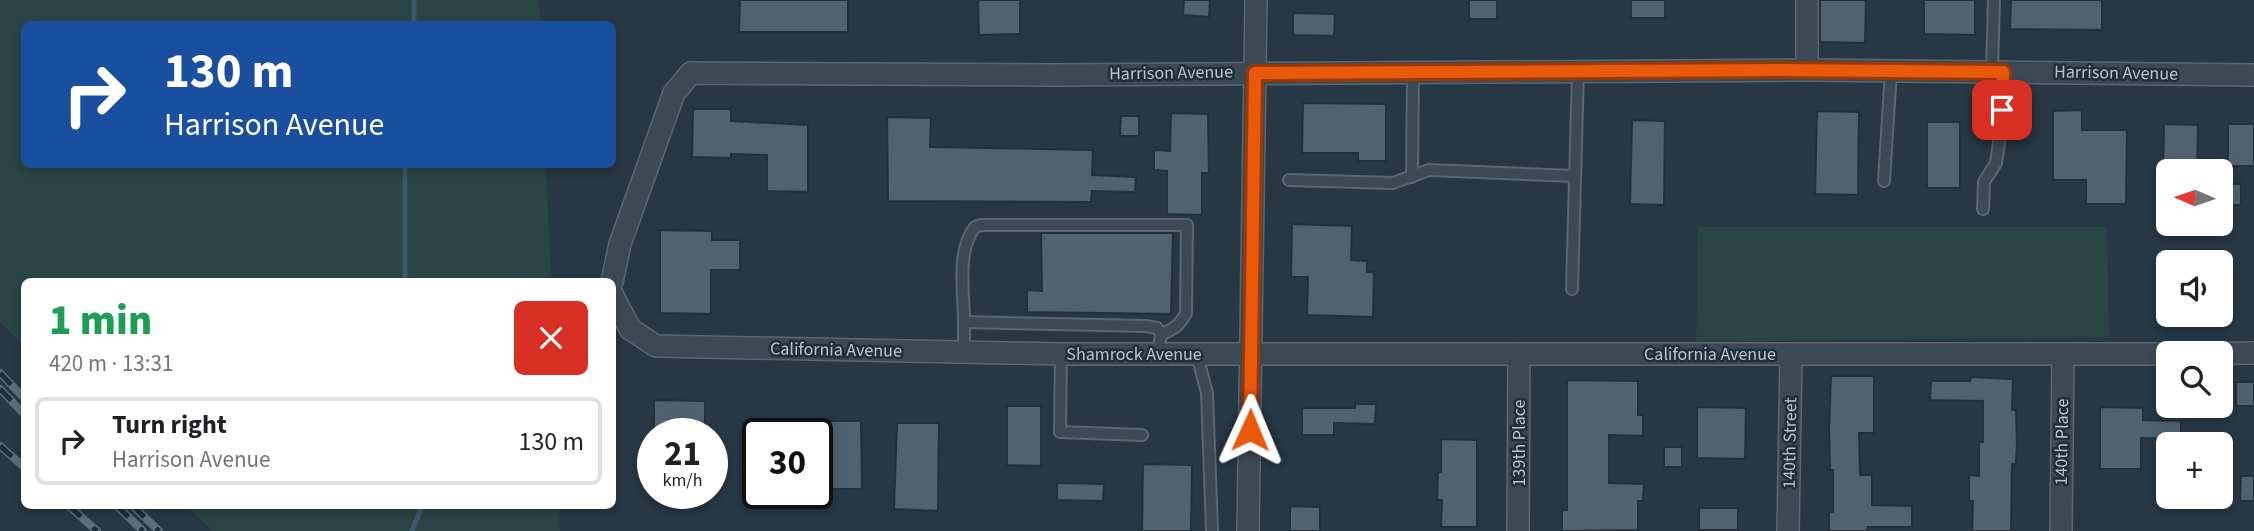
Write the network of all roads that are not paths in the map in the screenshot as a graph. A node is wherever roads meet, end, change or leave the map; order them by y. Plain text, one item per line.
1 (1256, 0) edge
2 (1807, 0) edge
3 (1994, 0) edge
4 (1807, 70) junction
5 (1578, 71) junction
6 (1891, 71) junction
7 (1413, 72) junction
8 (1998, 72) junction
9 (1255, 73) junction
10 (2254, 75) edge
11 (1575, 176) junction
12 (1412, 177) junction
13 (1289, 180) dead end
14 (1884, 181) dead end
15 (1983, 209) dead end
16 (613, 278) edge
17 (1572, 289) dead end
18 (616, 303) edge
19 (964, 322) junction
20 (1160, 344) junction
21 (964, 353) junction
22 (2233, 353) edge
23 (2254, 353) edge
24 (1016, 354) joint
25 (1061, 354) junction
26 (1519, 354) junction
27 (1791, 354) junction
28 (2063, 354) junction
29 (2156, 354) edge
30 (1197, 355) junction
31 (1252, 355) junction
32 (1142, 435) dead end
33 (1212, 531) edge
34 (1248, 531) edge
35 (1518, 531) edge
36 (1788, 531) edge
37 (2061, 531) edge

1 - 9 street
2 - 4 street
3 - 8 lane
4 - 5 street, Harrison Avenue
4 - 6 street, Harrison Avenue
5 - 7 street, Harrison Avenue
5 - 11 lane
6 - 8 street, Harrison Avenue
6 - 14 lane
7 - 9 street, Harrison Avenue
7 - 12 lane
8 - 10 street, Harrison Avenue
8 - 15 lane
9 - 16 street, Harrison Avenue
9 - 31 street
11 - 12 lane
11 - 17 lane
12 - 13 lane
18 - 21 street, California Avenue
19 - 20 lane
19 - 20 lane
19 - 21 lane
20 - 25 street, Shamrock Avenue
20 - 30 street, Shamrock Avenue
21 - 24 street, California Avenue
22 - 23 street, California Avenue
24 - 25 street, Shamrock Avenue
25 - 32 lane
26 - 27 street, California Avenue
26 - 31 street, California Avenue
26 - 35 street, 139th Place
27 - 28 street, California Avenue
27 - 36 street, 140th Street
28 - 29 street, California Avenue
28 - 37 street, 140th Place
30 - 31 street, Shamrock Avenue
30 - 33 lane
31 - 34 street

